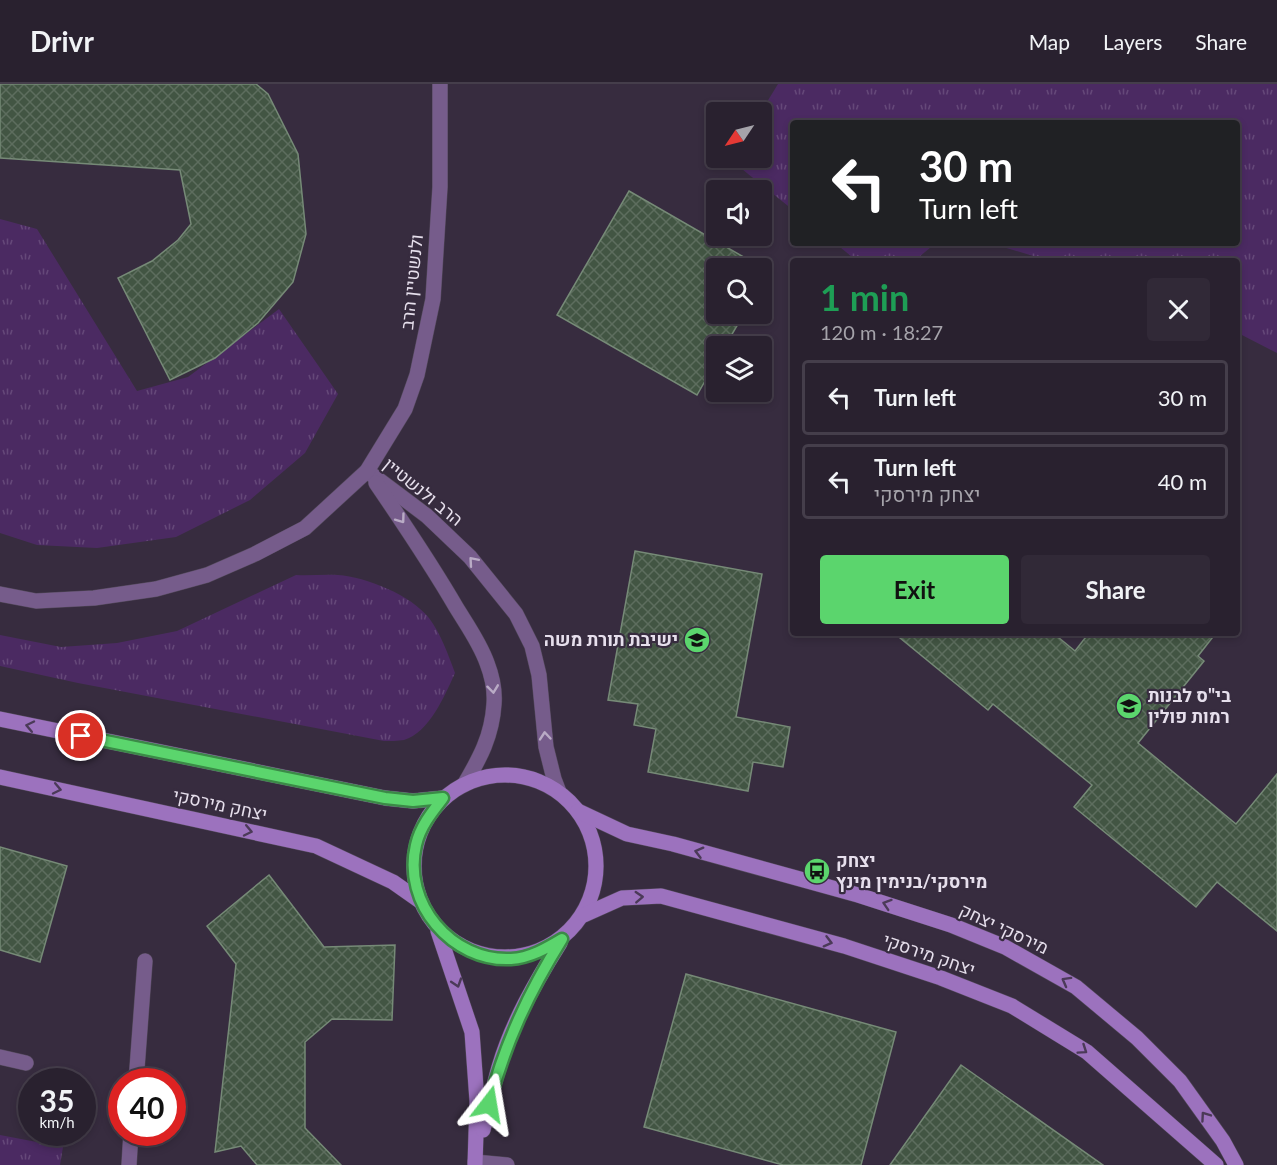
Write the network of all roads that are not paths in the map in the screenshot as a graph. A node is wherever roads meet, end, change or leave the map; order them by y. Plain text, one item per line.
1 (440, 84) edge
2 (367, 471) junction
3 (0, 594) edge
4 (0, 719) edge
5 (0, 777) edge
6 (464, 785) junction
7 (559, 792) junction
8 (443, 798) junction
9 (578, 811) junction
10 (420, 901) junction
11 (584, 915) junction
12 (437, 928) junction
13 (562, 939) junction
14 (145, 961) dead end
15 (0, 1057) edge
16 (26, 1063) dead end
17 (137, 1068) edge
18 (131, 1146) edge
19 (475, 1163) edge
20 (129, 1165) edge
21 (507, 1165) edge
22 (1216, 1165) edge
23 (1236, 1165) edge

1 - 2 street, ולנשטיין הרב
2 - 3 street, ולנשטיין הרב
2 -> 6 street, הרב ולנשטיין
7 -> 2 street, הרב ולנשטיין
8 -> 4 street
5 -> 10 street, יצחק מירסקי
6 - 7 street
6 - 8 street
7 - 9 street
8 - 10 street
9 - 11 street
23 -> 9 street, מירסקי יצחק
10 - 12 street
11 - 13 street
11 -> 22 street, יצחק מירסקי
12 - 13 street
12 -> 19 street
13 - 19 street
14 - 17 street
15 - 16 street
18 - 20 street
19 - 21 street

